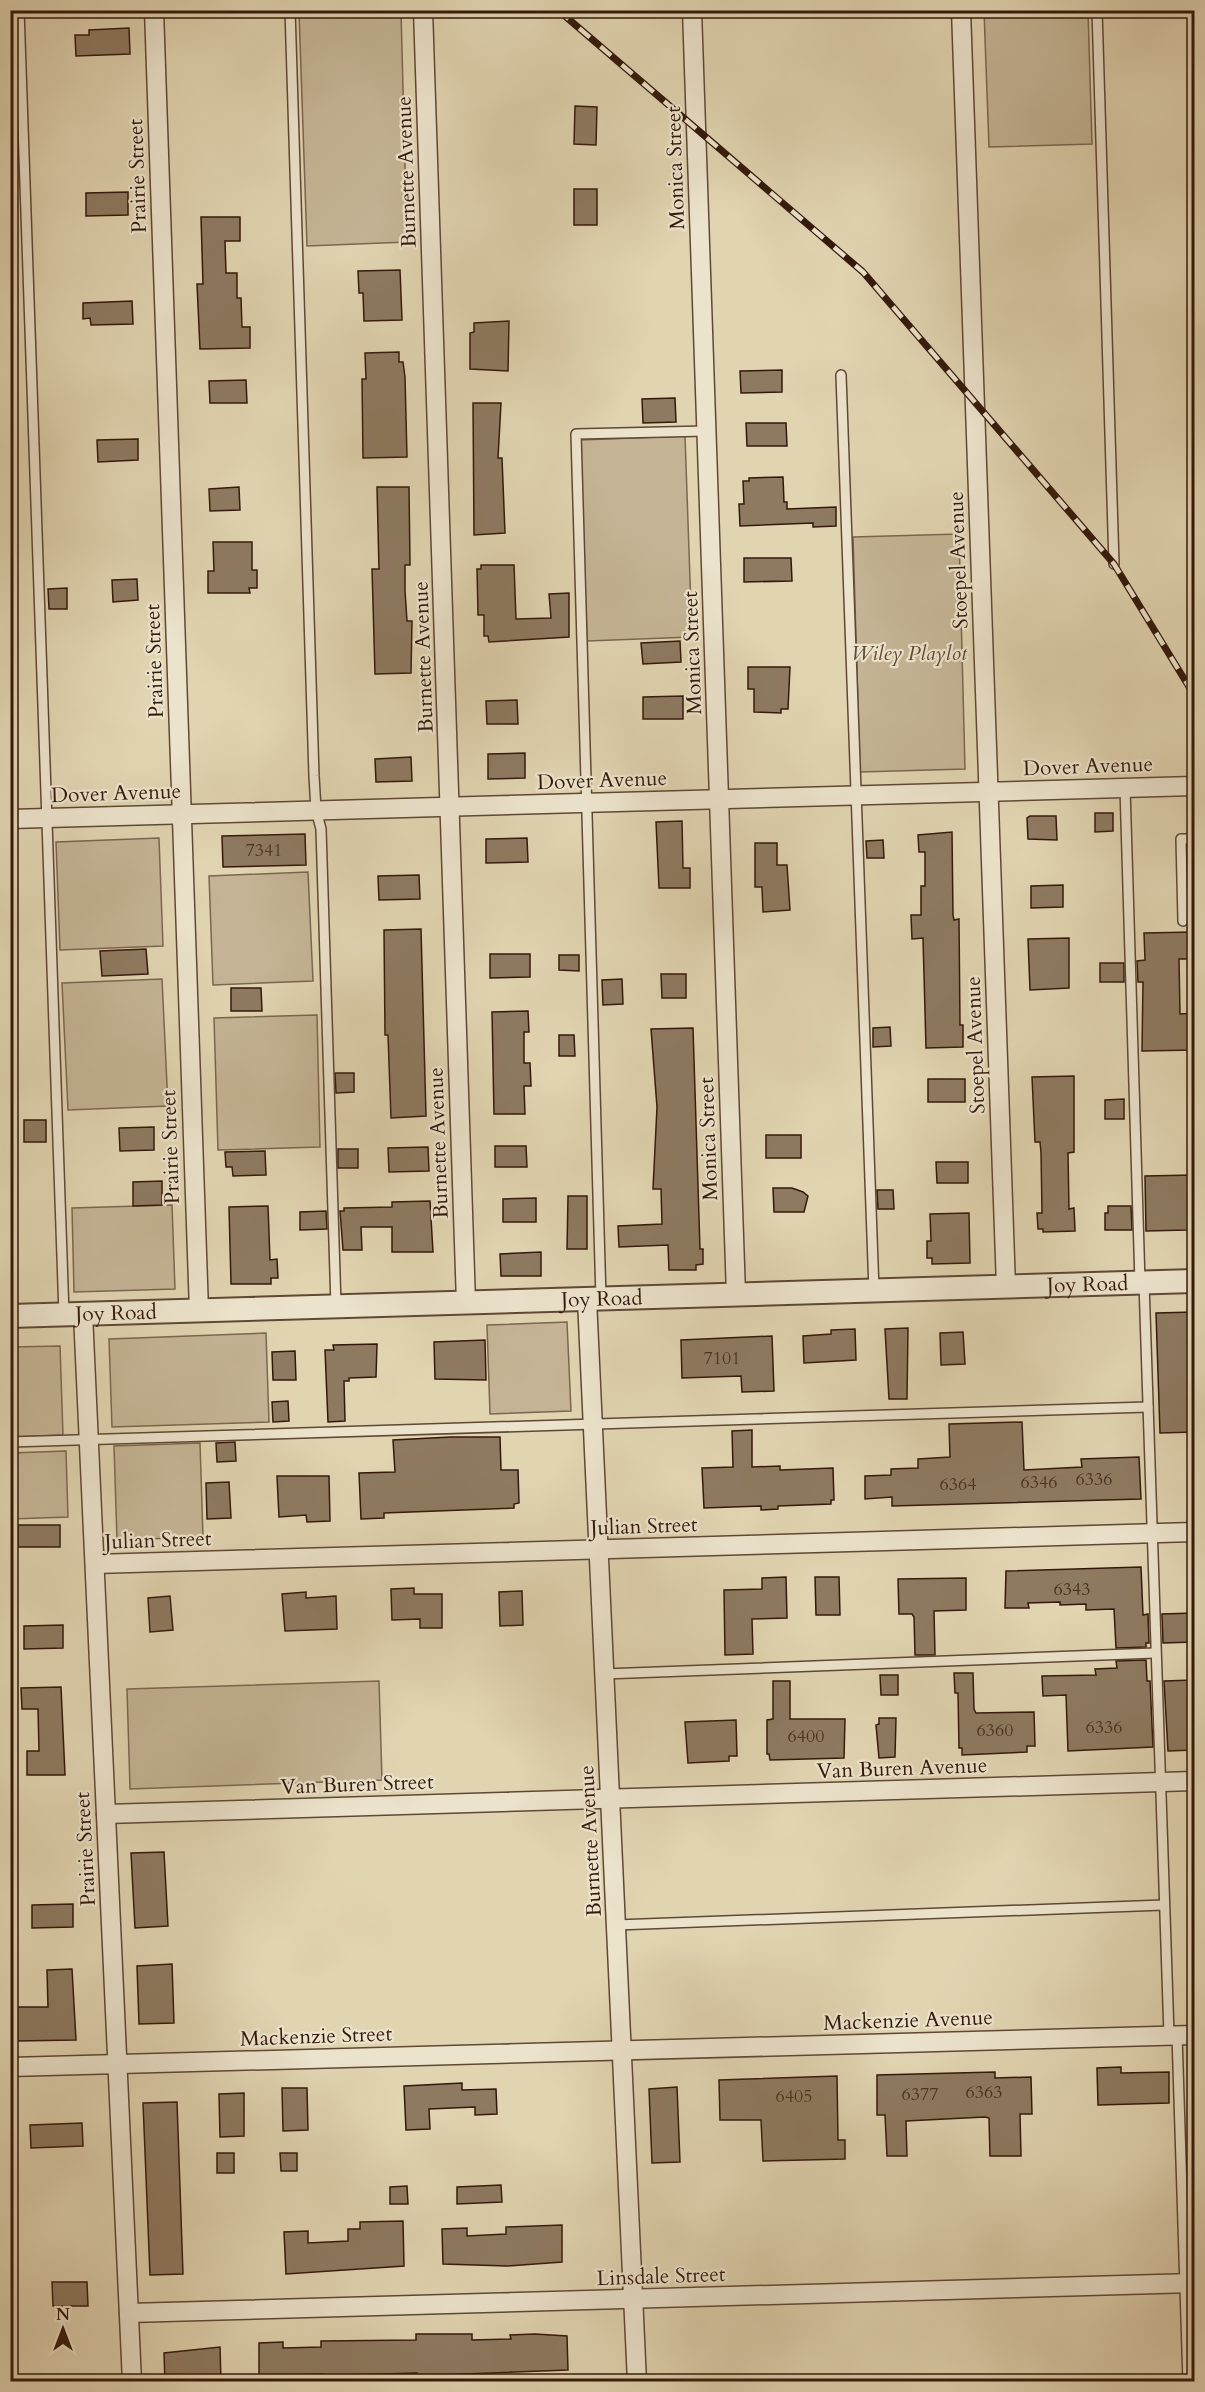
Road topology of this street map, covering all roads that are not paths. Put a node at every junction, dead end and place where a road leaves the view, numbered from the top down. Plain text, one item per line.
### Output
1 (19, 10) edge
2 (154, 10) edge
3 (290, 10) edge
4 (423, 10) edge
5 (692, 10) edge
6 (961, 10) edge
7 (1097, 10) edge
8 (841, 375) dead end
9 (706, 430) junction
10 (1114, 564) dead end
11 (1194, 786) edge
12 (1125, 788) junction
13 (989, 791) junction
14 (857, 795) junction
15 (719, 799) junction
16 (586, 803) junction
17 (450, 807) junction
18 (316, 810) junction
19 (182, 814) junction
20 (48, 818) junction
21 (10, 819) edge
22 (1194, 839) edge
23 (1183, 921) dead end
24 (1194, 1281) edge
25 (1142, 1283) junction
26 (1006, 1287) junction
27 (874, 1291) junction
28 (736, 1295) junction
29 (594, 1299) junction
30 (466, 1303) junction
31 (336, 1307) junction
32 (199, 1311) junction
33 (73, 1315) junction
34 (10, 1317) edge
35 (1148, 1407) junction
36 (592, 1424) junction
37 (89, 1440) junction
38 (10, 1442) edge
39 (1194, 1532) edge
40 (1151, 1533) junction
41 (598, 1550) junction
42 (94, 1564) junction
43 (1155, 1653) junction
44 (604, 1674) junction
45 (1194, 1781) edge
46 (1160, 1782) junction
47 (610, 1799) junction
48 (106, 1814) junction
49 (1164, 1905) junction
50 (616, 1925) junction
51 (1180, 2035) edge
52 (622, 2050) junction
53 (117, 2064) junction
54 (10, 2067) edge
55 (1190, 2283) edge
56 (634, 2299) junction
57 (129, 2313) junction
58 (132, 2382) edge
59 (638, 2382) edge
60 (1188, 2382) edge

1 - 20 lane
2 - 19 street, Prairie Street
3 - 18 lane
4 - 17 street, Burnette Avenue
5 - 9 street, Monica Street
6 - 13 street, Stoepel Avenue
7 - 10 lane
8 - 14 lane
9 - 15 street, Monica Street
9 - 16 lane
11 - 12 street, Dover Avenue
12 - 13 street, Dover Avenue
12 - 25 lane
13 - 14 street, Dover Avenue
13 - 26 street, Stoepel Avenue
14 - 15 street, Dover Avenue
14 - 27 lane
15 - 16 street, Dover Avenue
15 - 28 street, Monica Street
16 - 17 street, Dover Avenue
16 - 29 lane
17 - 18 street, Dover Avenue
17 - 30 street, Burnette Avenue
18 - 19 street, Dover Avenue
18 - 31 lane
19 - 20 street, Dover Avenue
19 - 32 street, Prairie Street
20 - 21 street, Dover Avenue
20 - 33 lane
22 - 23 lane
24 - 25 street, Joy Road
25 - 26 street, Joy Road
25 - 35 lane
26 - 27 street, Joy Road
27 - 28 street, Joy Road
28 - 29 street, Joy Road
29 - 30 street, Joy Road
29 - 36 street, Burnette Avenue
30 - 31 street, Joy Road
31 - 32 street, Joy Road
32 - 33 street, Joy Road
33 - 34 street, Joy Road
33 - 37 street, Prairie Street
35 - 36 lane
35 - 40 lane
36 - 37 lane
36 - 41 street, Burnette Avenue
37 - 38 lane
37 - 42 street, Prairie Street
39 - 40 street, Julian Street
40 - 41 street, Julian Street
40 - 43 lane
41 - 42 street, Julian Street
41 - 44 street, Burnette Avenue
42 - 48 street, Prairie Street
43 - 44 lane
43 - 46 lane
44 - 47 street, Burnette Avenue
45 - 46 street, Van Buren Avenue
46 - 47 street, Van Buren Avenue
46 - 49 lane
47 - 48 street, Van Buren Street
47 - 50 street, Burnette Avenue
48 - 53 street, Prairie Street
49 - 50 lane
49 - 51 lane
50 - 52 street, Burnette Avenue
51 - 52 street, Mackenzie Avenue
51 - 55 lane
52 - 53 street, Mackenzie Street
52 - 56 street, Burnette Avenue
53 - 54 street, Mackenzie Street
53 - 57 street, Prairie Street
55 - 56 street, Linsdale Street
55 - 60 lane
56 - 57 street, Linsdale Street
56 - 59 street, Burnette Avenue
57 - 58 street, Prairie Street

